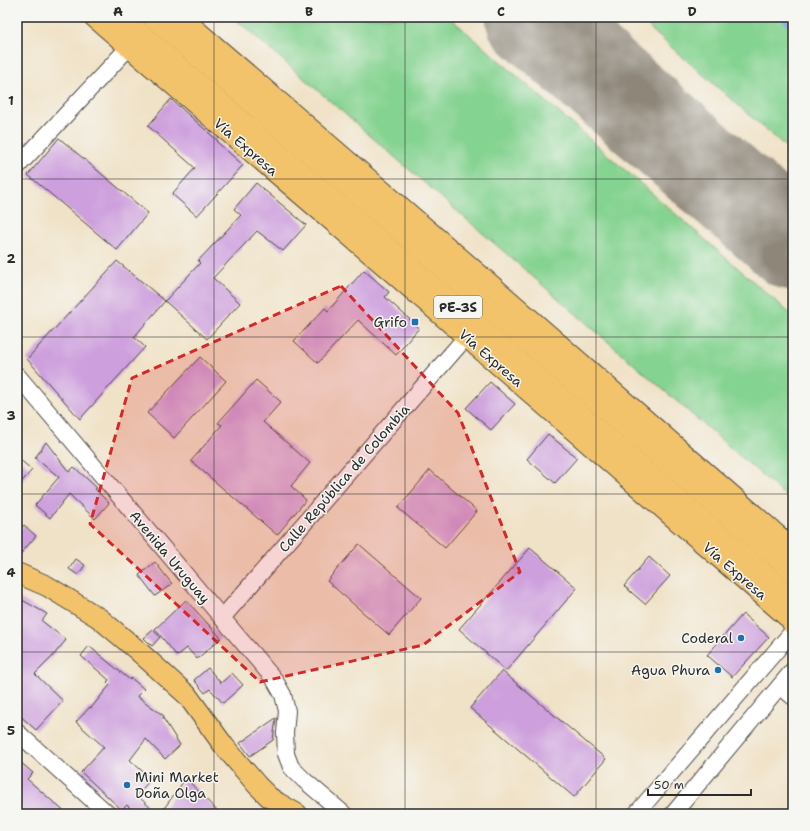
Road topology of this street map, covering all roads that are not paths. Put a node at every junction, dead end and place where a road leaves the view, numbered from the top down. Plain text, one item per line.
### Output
1 (94, 17) edge
2 (122, 17) edge
3 (152, 17) edge
4 (181, 17) edge
5 (129, 47) junction
6 (17, 167) edge
7 (378, 213) junction
8 (367, 229) junction
9 (429, 231) junction
10 (393, 274) junction
11 (540, 328) junction
12 (466, 337) junction
13 (504, 370) junction
14 (17, 375) edge
15 (554, 378) junction
16 (793, 549) edge
17 (793, 572) edge
18 (17, 573) edge
19 (17, 584) edge
20 (793, 598) edge
21 (222, 618) junction
22 (792, 625) edge
23 (793, 670) edge
24 (780, 686) junction
25 (793, 697) edge
26 (17, 732) edge
27 (273, 805) edge
28 (108, 814) edge
29 (297, 814) edge
30 (344, 814) edge
31 (636, 814) edge
32 (673, 814) edge

1 - 5 main road, Vía Expresa / PE-3S
2 - 8 main road, Vía Expresa / PE-3S
3 - 7 main road, Vía Expresa / PE-3S
4 - 9 main road, PE-3S
5 - 6 street
5 - 10 main road, Vía Expresa / PE-3S
7 - 9 main road
7 - 15 main road, Vía Expresa / PE-3S
8 - 10 main road
8 - 15 main road, Vía Expresa / PE-3S
9 - 11 main road, PE-3S
10 - 12 main road, Vía Expresa / PE-3S
11 - 15 main road
11 - 16 main road, PE-3S
12 - 13 main road, Vía Expresa / PE-3S
12 - 21 street, Calle República de Colombia
13 - 15 main road
13 - 22 main road, Vía Expresa / PE-3S
14 - 21 street, Avenida Uruguay
15 - 17 main road, Vía Expresa / PE-3S
15 - 20 main road, Vía Expresa / PE-3S
18 - 27 main road
19 - 27 main road
20 - 22 main road
21 - 30 street, Avenida Uruguay
22 - 31 street
23 - 24 street
24 - 25 street
24 - 32 street
26 - 28 street
27 - 29 main road

